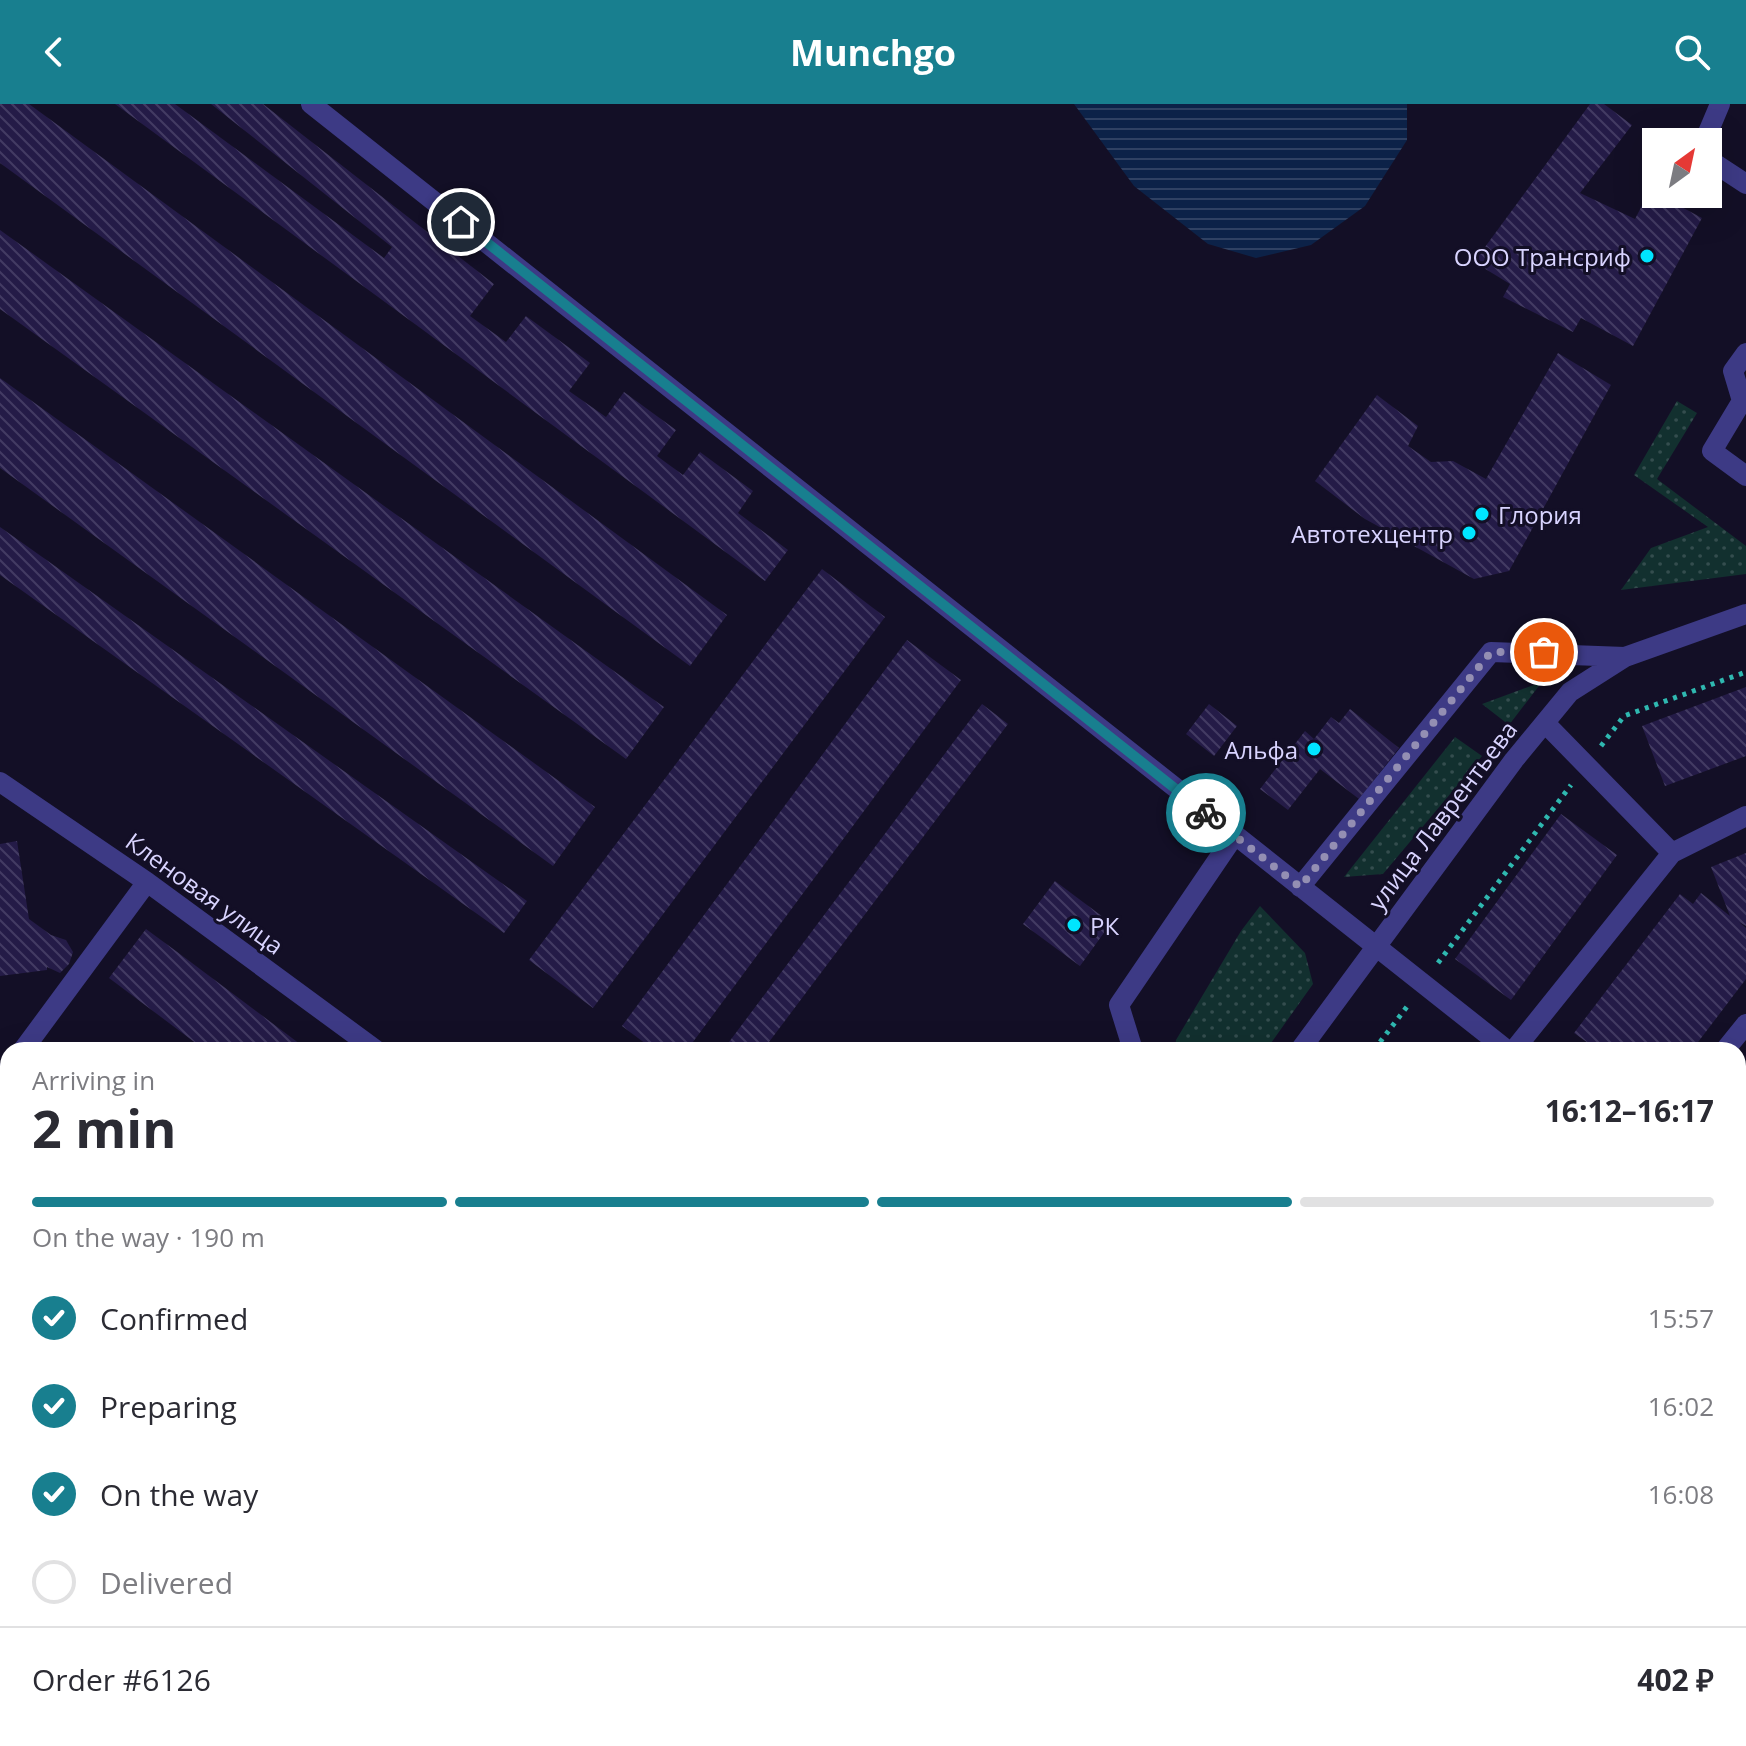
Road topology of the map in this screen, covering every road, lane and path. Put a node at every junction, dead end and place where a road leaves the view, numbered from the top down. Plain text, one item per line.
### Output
1 (311, 104) edge
2 (1720, 104) edge
3 (1710, 128) edge
4 (1722, 168) edge
5 (1746, 184) edge
6 (1746, 353) edge
7 (1746, 476) edge
8 (1746, 614) edge
9 (1625, 657) junction
10 (1746, 672) edge
11 (1545, 723) junction
12 (1586, 765) junction
13 (0, 782) edge
14 (1746, 816) edge
15 (1234, 836) junction
16 (1672, 853) junction
17 (147, 882) junction
18 (1300, 887) junction
19 (1376, 947) junction
20 (1423, 984) junction
21 (1746, 1024) edge
22 (29, 1042) edge
23 (365, 1042) edge
24 (1131, 1042) edge
25 (1306, 1042) edge
26 (1380, 1042) edge
27 (1497, 1042) edge
28 (1520, 1042) edge
29 (1731, 1042) edge

1 - 15 street
2 - 3 street
4 - 5 street
6 - 7 street
8 - 9 street, улица Лаврентьева
9 - 11 street, улица Лаврентьева
9 - 18 street
10 - 12 path
11 - 12 street
11 - 19 street, улица Лаврентьева
12 - 16 street
12 - 20 path
13 - 17 street, Кленовая улица
14 - 16 street
15 - 18 street
15 - 24 street
16 - 28 street
17 - 22 street
17 - 23 street, Кленовая улица
18 - 19 street
19 - 20 street
19 - 25 street, улица Лаврентьева
20 - 26 path
20 - 27 street
21 - 29 street

